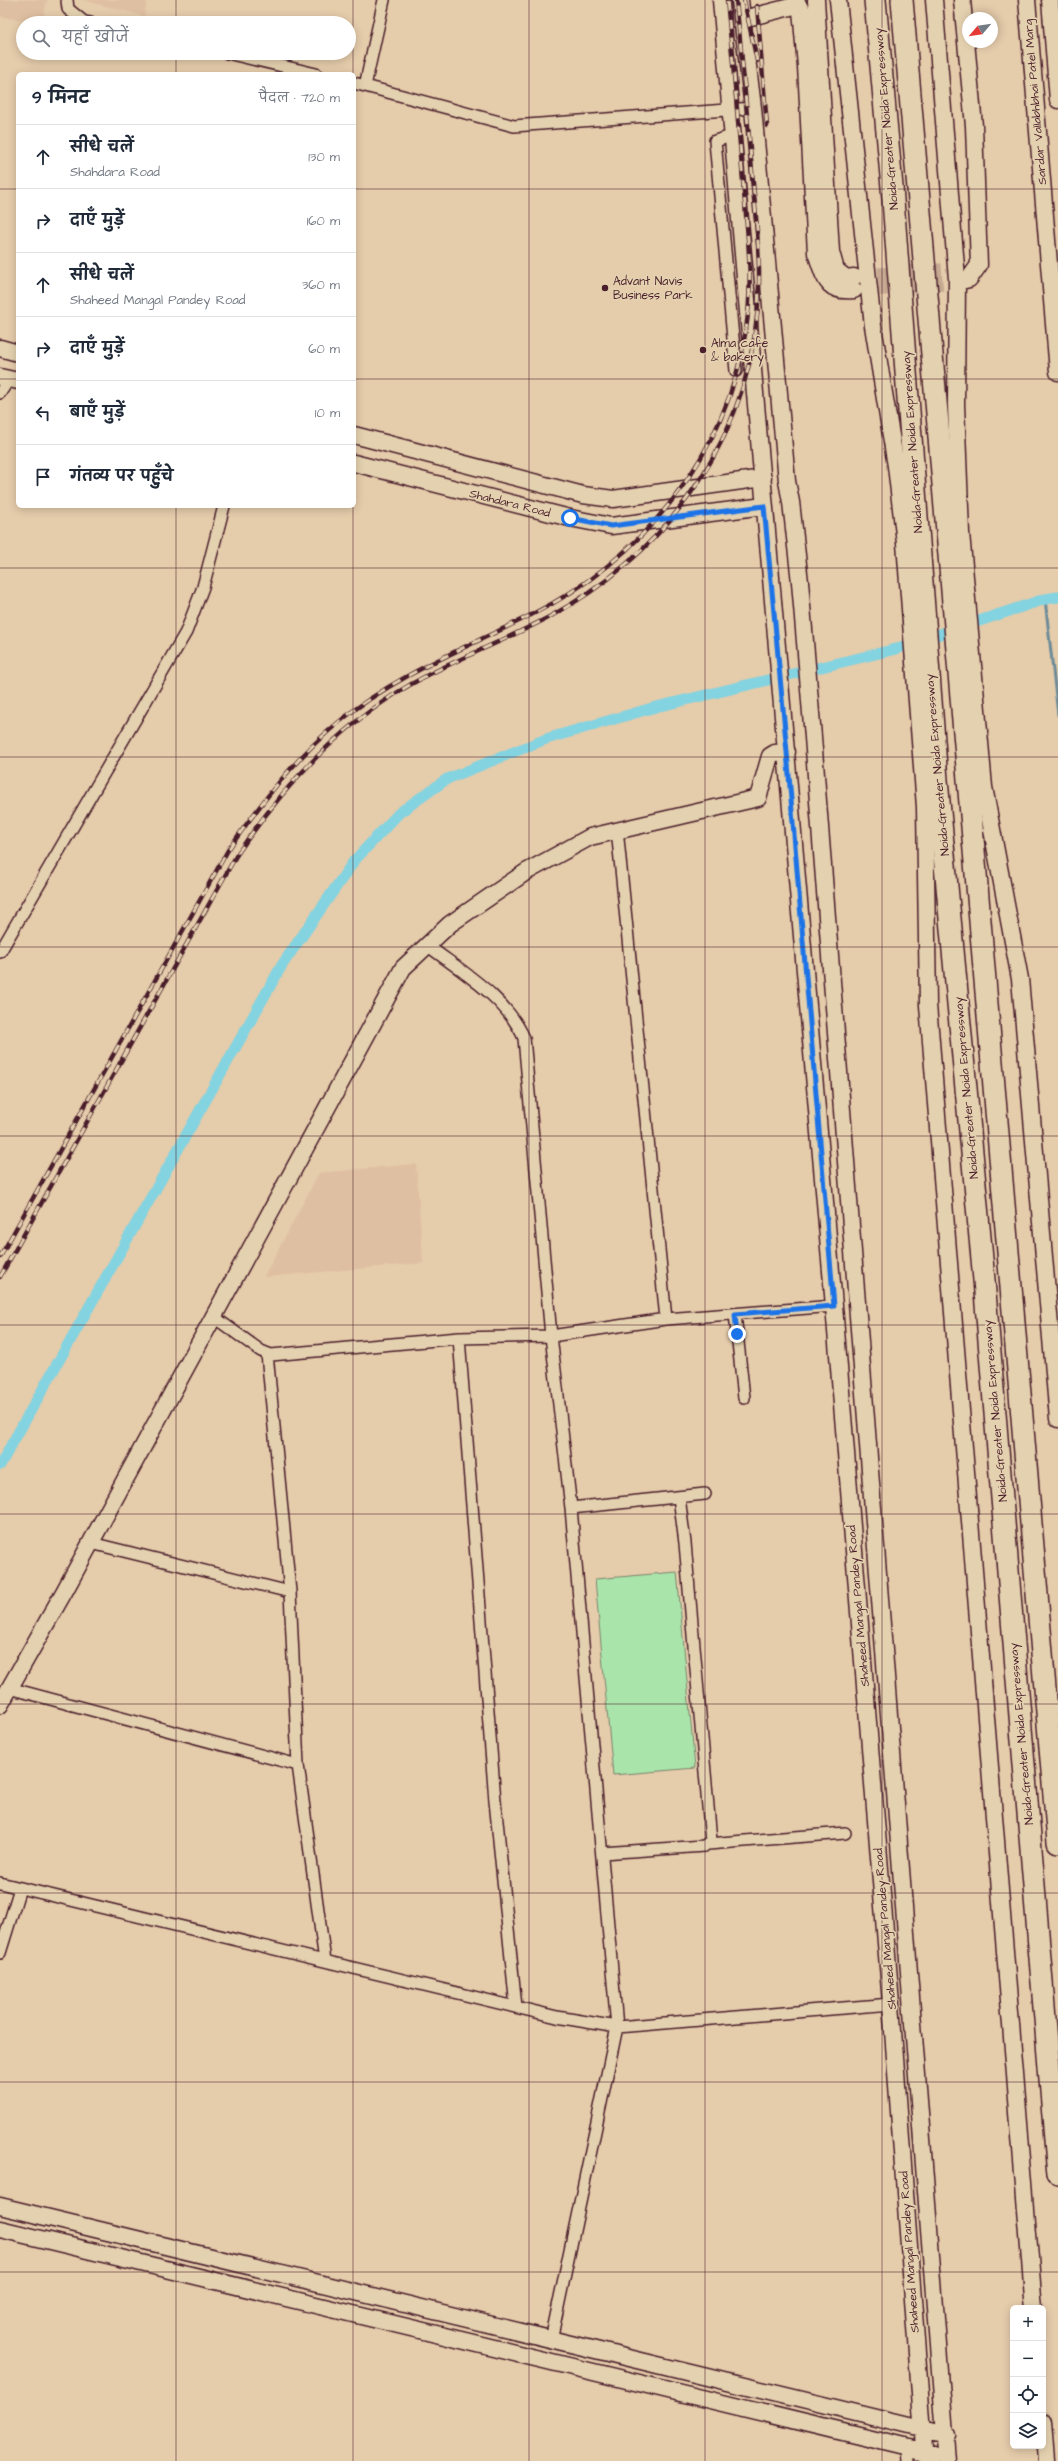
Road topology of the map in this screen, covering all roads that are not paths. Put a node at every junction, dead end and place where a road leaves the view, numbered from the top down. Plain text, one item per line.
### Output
1 (67, 0) edge
2 (384, 0) edge
3 (721, 0) edge
4 (740, 0) edge
5 (816, 0) edge
6 (838, 0) edge
7 (875, 0) edge
8 (902, 0) edge
9 (934, 0) edge
10 (945, 0) edge
11 (962, 0) edge
12 (1027, 0) edge
13 (797, 3) edge
14 (1053, 5) edge
15 (77, 16) edge
16 (743, 19) junction
17 (257, 60) edge
18 (308, 72) edge
19 (356, 84) edge
20 (365, 86) junction
21 (1058, 100) edge
22 (754, 108) junction
23 (730, 109) junction
24 (732, 136) junction
25 (1054, 275) edge
26 (0, 348) edge
27 (16, 352) edge
28 (736, 371) dead end
29 (1058, 372) edge
30 (9, 379) edge
31 (0, 394) edge
32 (356, 435) edge
33 (356, 464) edge
34 (763, 478) junction
35 (764, 506) junction
36 (223, 508) edge
37 (954, 535) junction
38 (912, 542) junction
39 (970, 715) junction
40 (926, 727) junction
41 (786, 747) junction
42 (617, 829) junction
43 (800, 907) junction
44 (826, 907) junction
45 (3, 940) edge
46 (427, 945) junction
47 (0, 952) edge
48 (834, 1306) junction
49 (735, 1314) junction
50 (214, 1316) junction
51 (666, 1319) junction
52 (552, 1336) junction
53 (459, 1338) junction
54 (267, 1354) junction
55 (744, 1398) dead end
56 (1058, 1419) edge
57 (705, 1494) dead end
58 (679, 1497) junction
59 (571, 1508) junction
60 (91, 1543) junction
61 (290, 1592) junction
62 (9, 1688) junction
63 (0, 1705) edge
64 (298, 1765) junction
65 (845, 1833) dead end
66 (1058, 1842) edge
67 (708, 1844) junction
68 (602, 1853) junction
69 (0, 1883) edge
70 (20, 1888) junction
71 (0, 1953) edge
72 (325, 1961) junction
73 (891, 2004) junction
74 (516, 2007) junction
75 (617, 2027) junction
76 (1058, 2176) edge
77 (0, 2206) edge
78 (0, 2228) edge
79 (1034, 2305) edge
80 (551, 2340) junction
81 (923, 2429) junction
82 (947, 2435) junction
83 (1045, 2449) edge
84 (907, 2454) edge
85 (925, 2456) edge
86 (947, 2459) edge
87 (1046, 2461) edge

1 - 15 street
2 - 20 street
3 - 23 street, Shaheed Mangal Pandey Road
4 - 16 street
5 - 13 street
6 - 38 street
7 - 38 highway, Noida-Greater Noida Expressway
8 - 37 highway
9 - 37 street
10 - 11 street
12 - 25 street, Sardar Vallabhbhai Patel Marg
13 - 16 street
14 - 21 street, Sardar Vallabhbhai Patel Marg
16 - 22 street
17 - 18 street
19 - 20 street
20 - 23 street
22 - 23 street
22 - 44 street
23 - 24 street, Shaheed Mangal Pandey Road
24 - 28 street
24 - 34 street, Shaheed Mangal Pandey Road
25 - 29 street, Sardar Vallabhbhai Patel Marg
26 - 27 street
30 - 31 street
32 - 34 street
33 - 35 street, Shahdara Road
34 - 35 street, Shaheed Mangal Pandey Road
35 - 41 street, Shaheed Mangal Pandey Road
36 - 45 street
37 - 39 highway
38 - 40 highway, Noida-Greater Noida Expressway
39 - 56 street
39 - 66 highway
40 - 76 highway, Noida-Greater Noida Expressway
40 - 79 street
41 - 42 street
41 - 43 street, Shaheed Mangal Pandey Road
42 - 46 street
42 - 51 street
43 - 44 street
43 - 48 street, Shaheed Mangal Pandey Road
44 - 82 street
45 - 47 street
46 - 50 street
46 - 52 street
48 - 49 street
48 - 73 street, Shaheed Mangal Pandey Road
49 - 51 street
49 - 55 street
50 - 54 street
50 - 60 street
51 - 52 street
52 - 53 street
52 - 59 street
53 - 54 street
53 - 74 street
54 - 61 street
57 - 58 street
58 - 59 street
58 - 67 street
59 - 68 street
60 - 61 street
60 - 62 street
61 - 64 street
62 - 63 street
62 - 64 street
64 - 72 street
65 - 67 street
67 - 68 street
68 - 75 street
69 - 70 street
70 - 71 street
70 - 72 street
72 - 74 street
73 - 75 street
73 - 81 street, Shaheed Mangal Pandey Road
74 - 75 street
75 - 80 street
77 - 80 street
78 - 84 street
80 - 81 street
81 - 82 street
81 - 85 street, Shaheed Mangal Pandey Road
82 - 86 street
83 - 87 street
84 - 85 street
85 - 86 street

